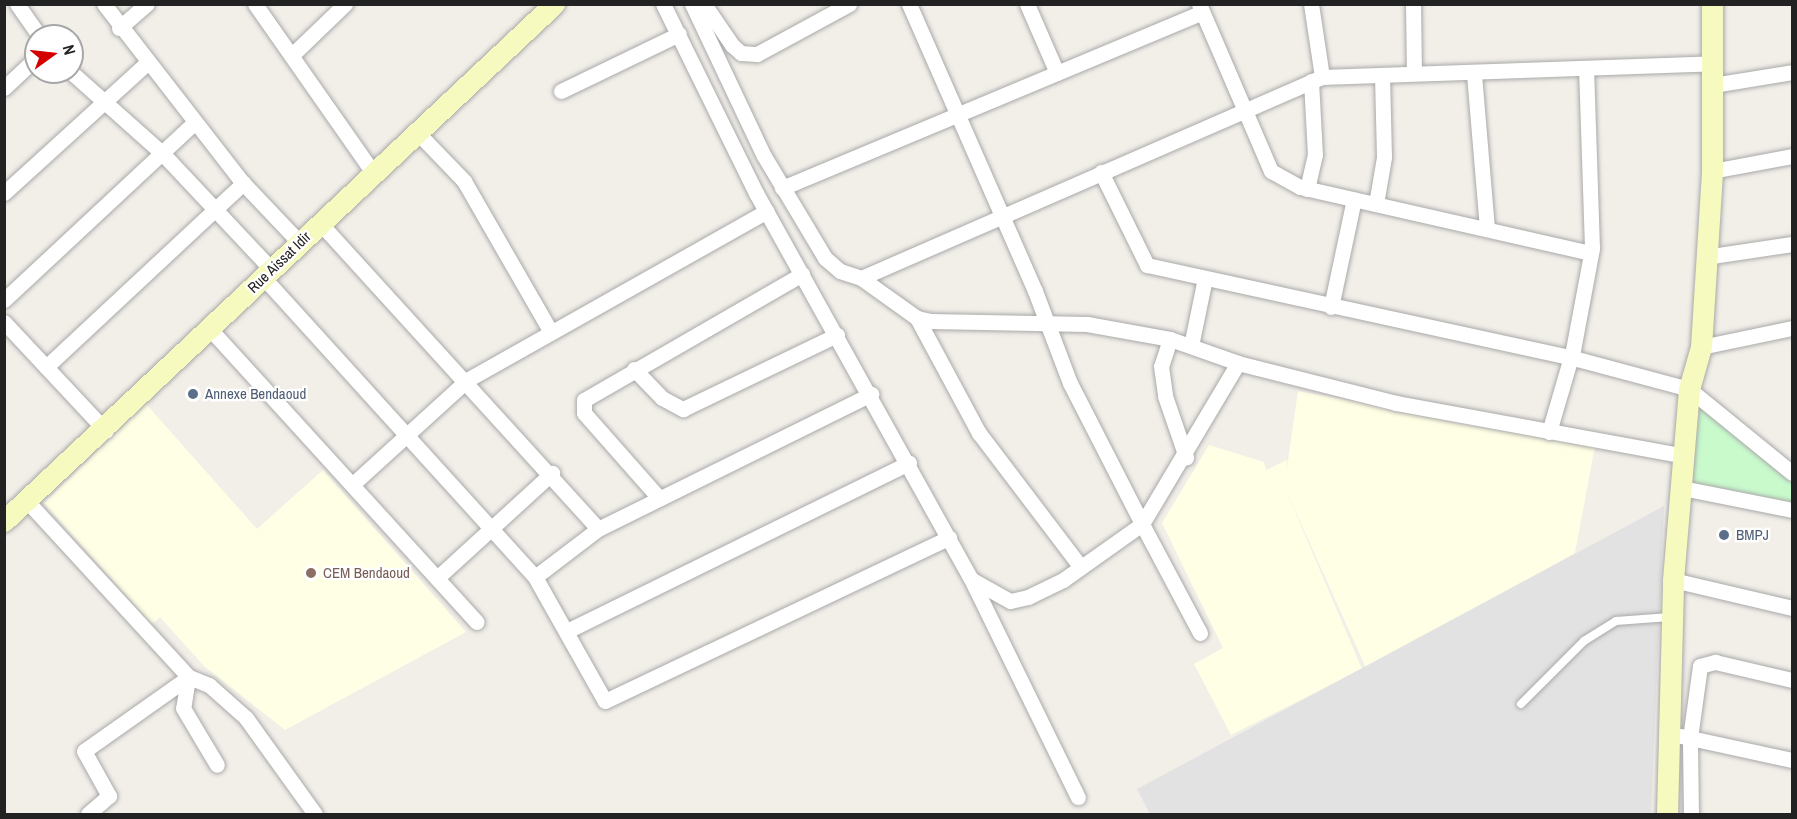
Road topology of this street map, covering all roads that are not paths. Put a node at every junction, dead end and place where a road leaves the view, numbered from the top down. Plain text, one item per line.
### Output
1 (17, 4) edge
2 (104, 4) edge
3 (147, 4) edge
4 (255, 4) edge
5 (345, 4) edge
6 (663, 4) edge
7 (692, 4) edge
8 (704, 4) edge
9 (849, 4) edge
10 (909, 4) edge
11 (1027, 4) edge
12 (1311, 4) edge
13 (1413, 4) edge
14 (1712, 4) edge
15 (550, 6) edge
16 (1200, 8) edge
17 (31, 24) edge
18 (119, 28) junction
19 (679, 34) junction
20 (292, 55) junction
21 (147, 63) junction
22 (1714, 63) junction
23 (24, 69) edge
24 (1586, 69) junction
25 (1792, 72) edge
26 (1057, 73) junction
27 (1414, 73) junction
28 (1474, 74) junction
29 (1382, 75) junction
30 (1317, 79) junction
31 (83, 84) edge
32 (1713, 85) junction
33 (4, 88) edge
34 (561, 91) dead end
35 (100, 101) junction
36 (1244, 110) junction
37 (957, 114) junction
38 (194, 123) junction
39 (416, 130) junction
40 (163, 153) junction
41 (1792, 156) edge
42 (372, 171) junction
43 (1712, 171) junction
44 (1101, 172) junction
45 (243, 183) junction
46 (782, 188) junction
47 (1307, 189) junction
48 (4, 193) edge
49 (1354, 199) junction
50 (1376, 204) junction
51 (214, 208) junction
52 (767, 211) junction
53 (1001, 213) junction
54 (320, 223) junction
55 (1486, 228) junction
56 (299, 242) junction
57 (1792, 244) edge
58 (1591, 253) junction
59 (1705, 257) junction
60 (267, 273) junction
61 (802, 274) junction
62 (861, 278) junction
63 (1205, 278) junction
64 (4, 300) edge
65 (1331, 307) junction
66 (917, 318) junction
67 (4, 322) edge
68 (1047, 322) junction
69 (1792, 328) edge
70 (210, 329) junction
71 (551, 332) junction
72 (837, 335) junction
73 (1170, 339) junction
74 (1191, 346) junction
75 (1701, 347) junction
76 (1571, 357) junction
77 (1238, 363) junction
78 (46, 367) junction
79 (634, 369) junction
80 (467, 380) junction
81 (1689, 389) junction
82 (871, 394) junction
83 (106, 431) junction
84 (1549, 432) junction
85 (408, 434) junction
86 (1684, 456) junction
87 (1186, 457) junction
88 (909, 463) junction
89 (552, 473) junction
90 (1792, 473) edge
91 (354, 483) junction
92 (1682, 489) junction
93 (659, 498) junction
94 (26, 500) junction
95 (1792, 510) edge
96 (4, 521) edge
97 (1142, 524) junction
98 (490, 528) junction
99 (598, 529) junction
100 (949, 538) junction
101 (1080, 566) junction
102 (535, 577) junction
103 (437, 578) junction
104 (971, 579) junction
105 (1673, 580) junction
106 (1792, 608) edge
107 (1672, 617) junction
108 (477, 622) dead end
109 (569, 630) junction
110 (1200, 633) dead end
111 (188, 677) junction
112 (1792, 680) edge
113 (1521, 704) dead end
114 (1666, 732) junction
115 (1690, 738) junction
116 (1792, 760) edge
117 (217, 765) dead end
118 (1078, 797) dead end
119 (97, 812) edge
120 (315, 814) edge
121 (1667, 814) edge
122 (1692, 814) edge

1 - 17 street
2 - 18 street
3 - 18 street
4 - 20 street
5 - 20 street
6 - 19 street
7 - 46 street
8 - 9 street
10 - 37 street
11 - 26 street
12 - 30 street
13 - 27 street
14 - 22 street
15 - 39 street, Rue Aissat Idir
16 - 26 street
16 - 36 street
18 - 21 street
19 - 34 street
19 - 52 street
20 - 42 street
21 - 35 street
21 - 38 street
22 - 24 street
22 - 32 street
23 - 33 street
24 - 28 street
24 - 58 street
25 - 32 street
26 - 37 street
27 - 28 street
27 - 29 street
28 - 55 street
29 - 30 street
29 - 50 street
30 - 36 street
30 - 47 street
31 - 35 street
32 - 43 street
35 - 40 street
35 - 48 street
36 - 44 street
36 - 47 street
37 - 46 street
37 - 53 street
38 - 40 street
38 - 45 street
39 - 42 street, Rue Aissat Idir
39 - 71 street
40 - 51 street
40 - 64 street
41 - 43 street
42 - 54 street, Rue Aissat Idir
43 - 59 street
44 - 53 street
44 - 63 street
45 - 51 street
45 - 56 street
46 - 62 street
47 - 49 street
49 - 50 street
49 - 65 street
50 - 55 street
51 - 60 street
51 - 78 street
52 - 61 street
52 - 71 street
53 - 62 street
53 - 68 street
54 - 56 street, Rue Aissat Idir
54 - 80 street
55 - 58 street
56 - 60 street, Rue Aissat Idir
57 - 59 street
58 - 76 street
59 - 75 street
60 - 70 street, Rue Aissat Idir
60 - 85 street
61 - 72 street
61 - 79 street
62 - 66 street
63 - 65 street
63 - 74 street
65 - 76 street
66 - 68 street
66 - 101 street
67 - 78 street
68 - 73 street
68 - 97 street
69 - 75 street
70 - 83 street, Rue Aissat Idir
70 - 91 street
71 - 80 street
72 - 79 street
72 - 82 street
73 - 74 street
73 - 87 street
74 - 77 street
75 - 81 street
76 - 81 street
76 - 84 street
77 - 84 street
77 - 87 street
78 - 83 street
79 - 93 street
80 - 85 street
80 - 89 street
81 - 86 street
81 - 90 street
82 - 88 street
82 - 93 street
83 - 94 street, Rue Aissat Idir
84 - 86 street
85 - 91 street
85 - 98 street
86 - 92 street
87 - 97 street
88 - 100 street
88 - 109 street
89 - 98 street
89 - 99 street
91 - 103 street
92 - 95 street
92 - 105 street
93 - 99 street
94 - 96 street, Rue Aissat Idir
94 - 111 street
97 - 101 street
97 - 110 street
98 - 102 street
98 - 103 street
99 - 102 street
100 - 104 street
100 - 109 street
101 - 104 street
102 - 109 street
103 - 108 street
104 - 118 street
105 - 106 street
105 - 107 street
107 - 113 lane
107 - 114 street
111 - 117 street
111 - 119 street
111 - 120 street
112 - 115 street
114 - 115 street
114 - 121 street
115 - 116 street
115 - 122 street

